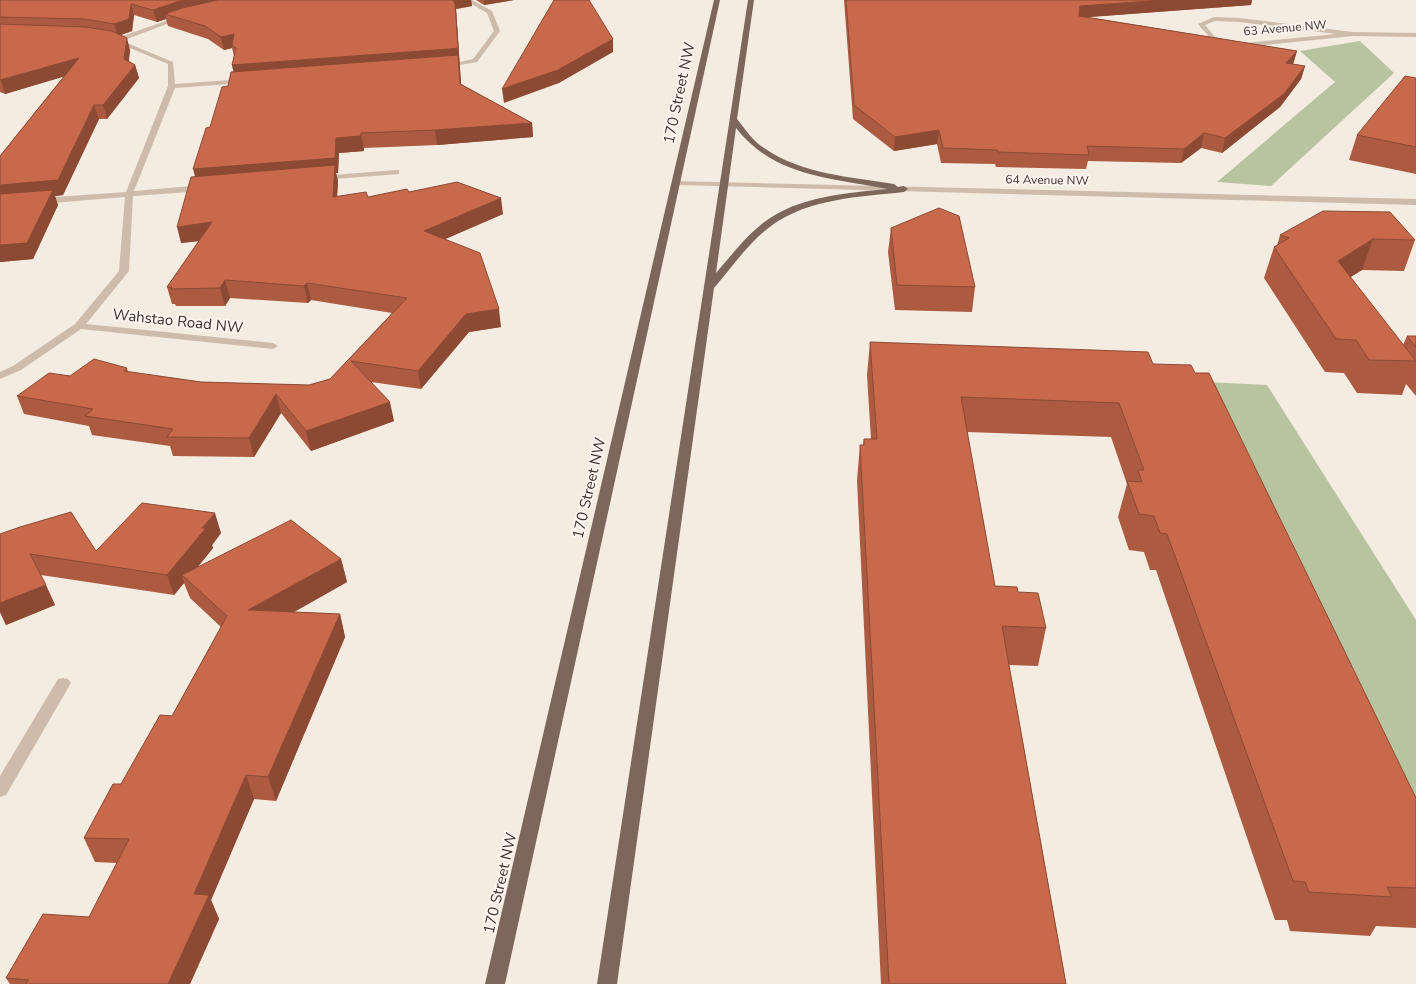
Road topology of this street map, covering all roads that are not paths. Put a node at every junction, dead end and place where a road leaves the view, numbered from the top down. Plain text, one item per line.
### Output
1 (468, 0) edge
2 (717, 0) edge
3 (751, 0) edge
4 (191, 15) edge
5 (1353, 34) junction
6 (1416, 35) edge
7 (108, 38) edge
8 (118, 40) junction
9 (441, 67) edge
10 (252, 80) edge
11 (172, 86) junction
12 (733, 119) junction
13 (396, 172) dead end
14 (307, 179) edge
15 (677, 183) junction
16 (724, 184) junction
17 (218, 187) edge
18 (904, 188) junction
19 (129, 194) junction
20 (30, 202) edge
21 (1416, 202) edge
22 (710, 286) junction
23 (79, 326) junction
24 (273, 346) dead end
25 (0, 376) edge
26 (63, 683) dead end
27 (0, 790) edge
28 (495, 984) edge
29 (608, 984) edge

1 - 9 street
2 - 15 main road, 170 Street NW
3 - 12 main road
4 - 8 street
5 - 5 street, 63 Avenue NW
5 - 6 street, 63 Avenue NW
7 - 8 street, Wahstao Road NW
8 - 11 street, Wahstao Road NW
10 - 11 street
11 - 19 street, Wahstao Road NW
12 - 16 main road
12 - 18 main road
13 - 14 street
15 - 16 street, 64 Avenue NW
15 - 28 main road, 170 Street NW
16 - 18 street, 64 Avenue NW
16 - 22 main road
17 - 19 street
18 - 21 street, 64 Avenue NW
18 - 22 main road
19 - 20 street
19 - 23 street, Wahstao Road NW
22 - 29 main road
23 - 24 street, Wahstao Road NW
23 - 25 street, Wahstao Road NW
26 - 27 street

